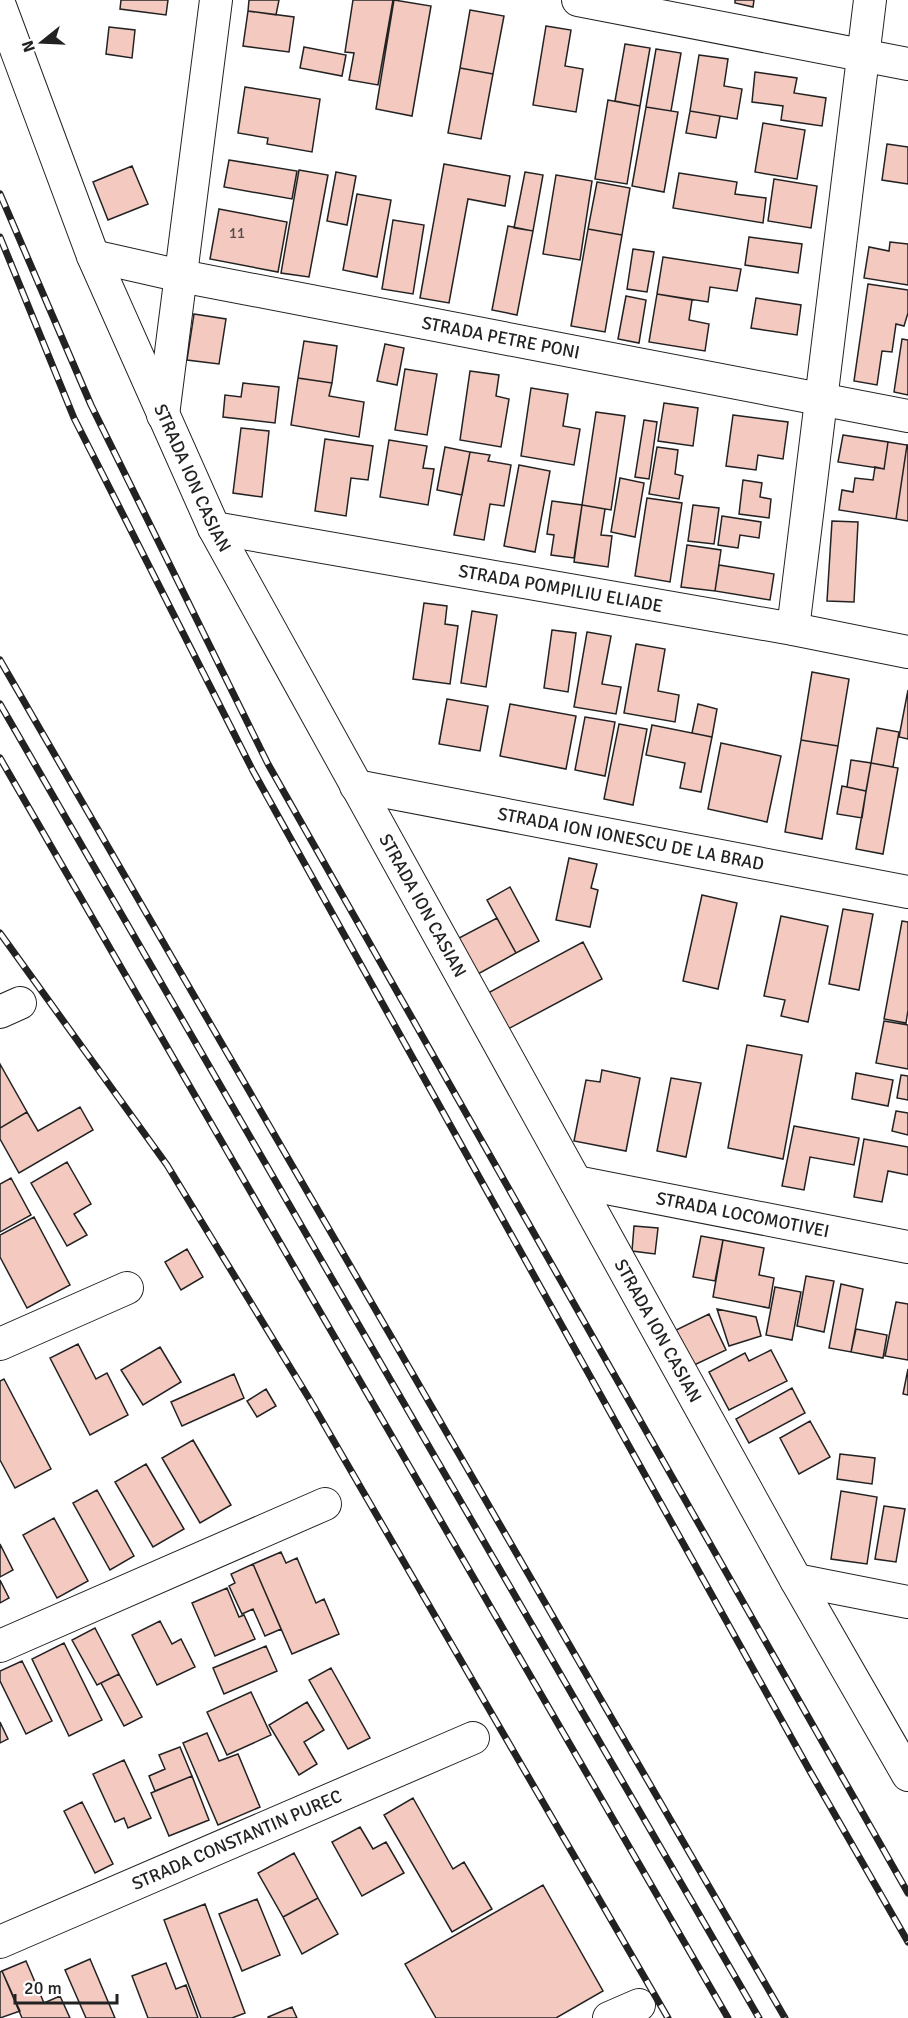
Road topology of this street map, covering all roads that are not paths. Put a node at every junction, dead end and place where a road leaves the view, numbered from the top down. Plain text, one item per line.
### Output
1 (216, 0) edge
2 (578, 0) edge
3 (870, 0) edge
4 (0, 6) edge
5 (864, 55) junction
6 (908, 63) edge
7 (93, 256) junction
8 (181, 276) junction
9 (821, 400) junction
10 (163, 415) junction
11 (908, 416) edge
12 (214, 528) junction
13 (793, 629) junction
14 (908, 652) edge
15 (356, 786) junction
16 (908, 892) edge
17 (576, 1182) junction
18 (908, 1247) edge
19 (127, 1288) dead end
20 (0, 1344) edge
21 (325, 1504) dead end
22 (796, 1580) junction
23 (908, 1602) edge
24 (0, 1646) edge
25 (473, 1738) dead end
26 (908, 1775) edge
27 (0, 1941) edge
28 (639, 2005) dead end
29 (609, 2018) edge

1 - 8 street
2 - 5 street
3 - 5 street
4 - 7 street, STRADA ION CASIAN
5 - 6 street
5 - 9 street
7 - 8 street, STRADA PETRE PONI
7 - 10 street, STRADA ION CASIAN
8 - 9 street, STRADA PETRE PONI
8 - 10 street
9 - 11 street, STRADA PETRE PONI
9 - 13 street
10 - 12 street, STRADA ION CASIAN
12 - 13 street, STRADA POMPILIU ELIADE
12 - 15 street, STRADA ION CASIAN
13 - 14 street, STRADA POMPILIU ELIADE
15 - 16 street, STRADA ION IONESCU DE LA BRAD
15 - 17 street, STRADA ION CASIAN
17 - 18 street, STRADA LOCOMOTIVEI
17 - 22 street, STRADA ION CASIAN
19 - 20 street
21 - 24 street
22 - 23 street
22 - 26 street, STRADA ION CASIAN
25 - 27 street, STRADA CONSTANTIN PUREC
28 - 29 street

